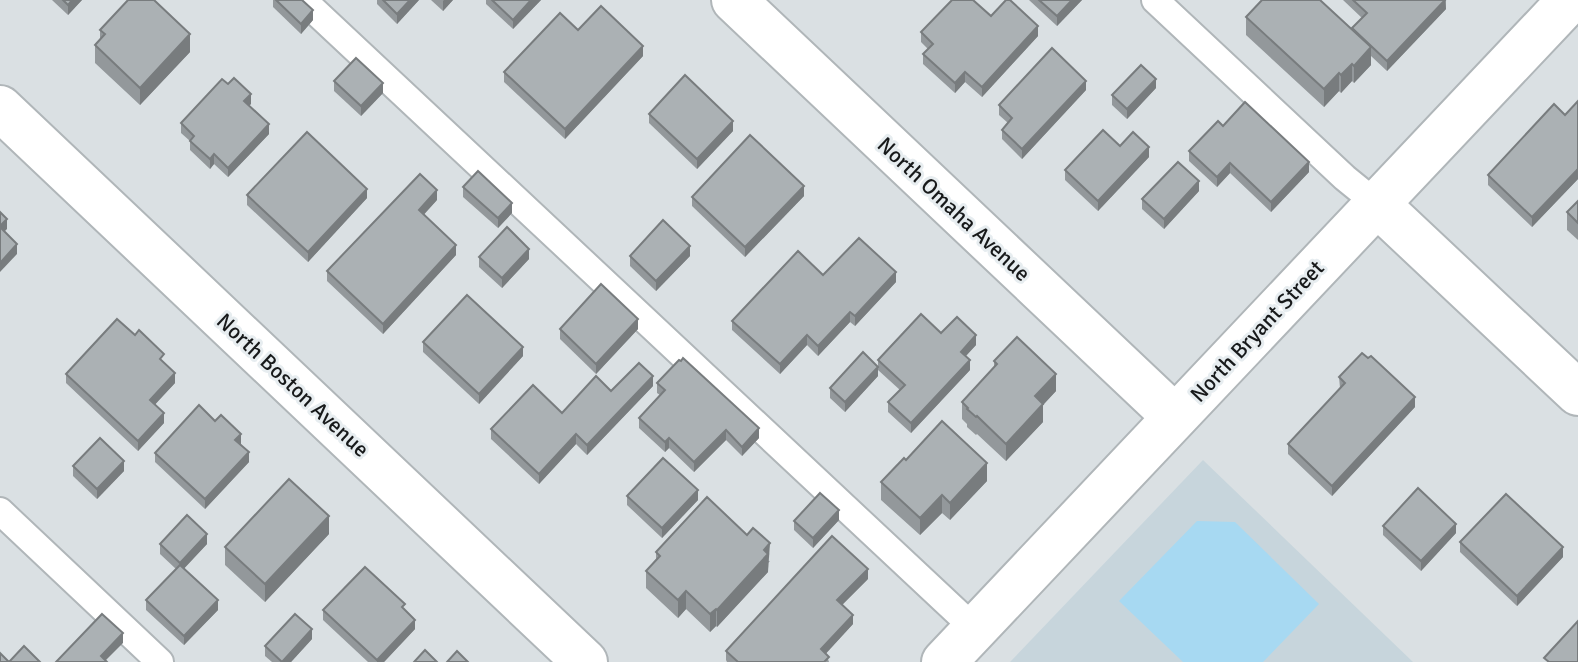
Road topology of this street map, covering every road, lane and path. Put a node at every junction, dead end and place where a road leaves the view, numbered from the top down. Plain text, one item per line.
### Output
1 (303, 0) edge
2 (734, 0) edge
3 (1155, 0) edge
4 (1570, 0) edge
5 (0, 108) edge
6 (1377, 204) junction
7 (1578, 393) edge
8 (1175, 417) junction
9 (0, 511) edge
10 (975, 629) junction
11 (160, 662) edge
12 (585, 662) edge
13 (944, 662) edge

1 - 10 lane
2 - 8 street, North Omaha Avenue
3 - 6 lane
4 - 6 street, North Bryant Street
5 - 12 street, North Boston Avenue
6 - 7 street
6 - 8 street, North Bryant Street
8 - 10 street, North Bryant Street
9 - 11 lane
10 - 13 street, North Bryant Street

